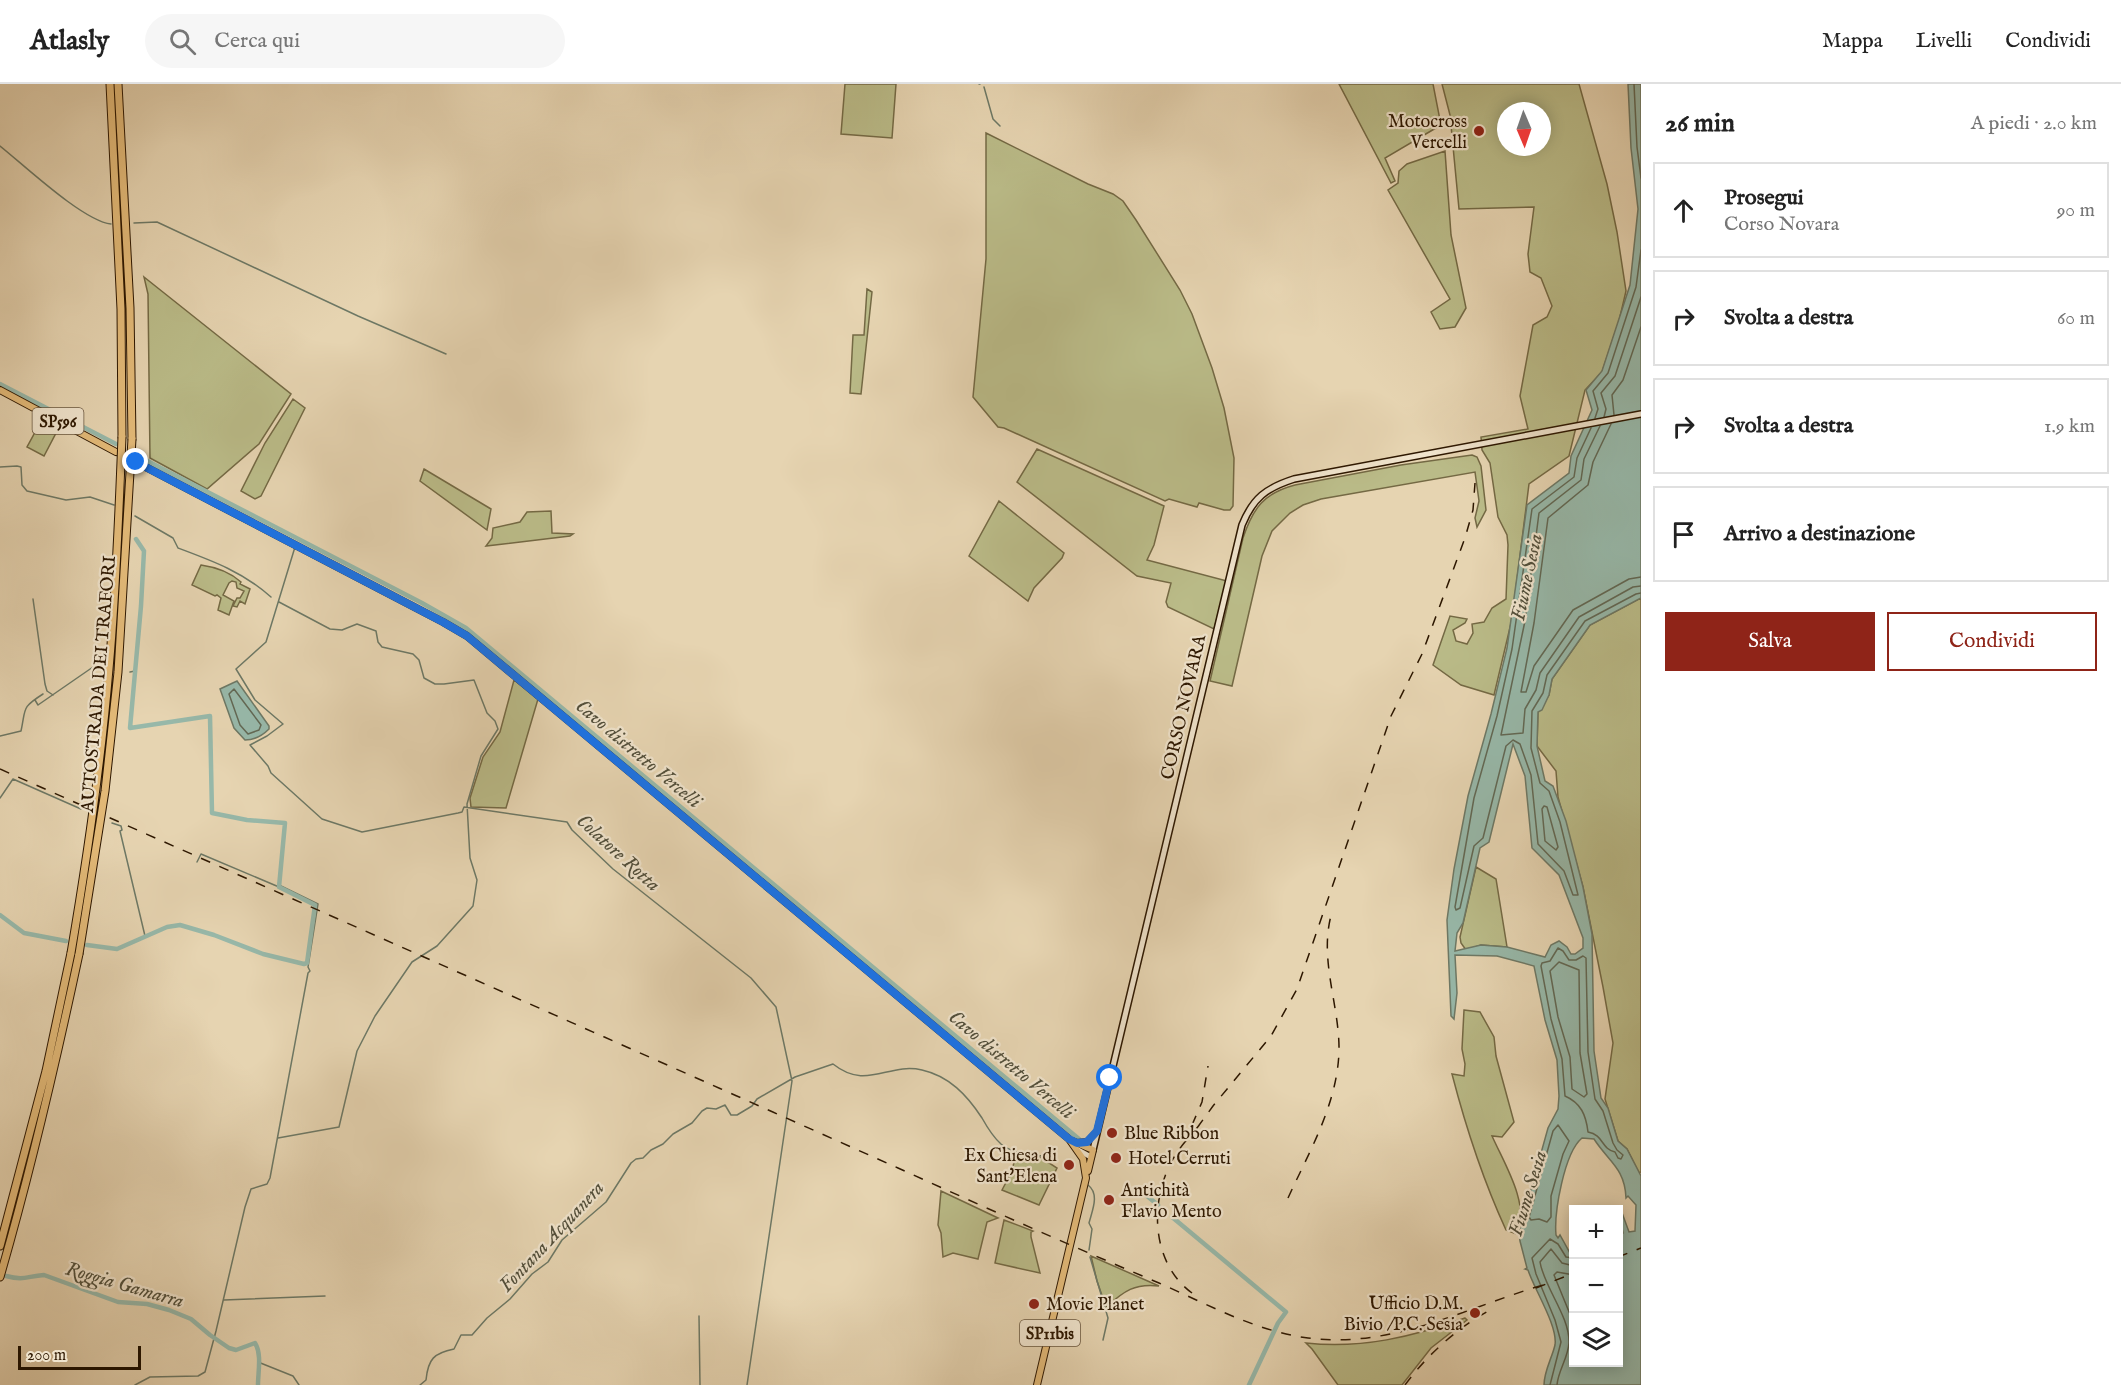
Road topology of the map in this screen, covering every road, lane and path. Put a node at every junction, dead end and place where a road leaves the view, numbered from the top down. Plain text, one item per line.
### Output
1 (110, 84) edge
2 (118, 84) edge
3 (0, 390) edge
4 (1641, 414) edge
5 (116, 452) dead end
6 (136, 462) dead end
7 (1097, 1131) junction
8 (1077, 1146) junction
9 (1092, 1154) junction
10 (1086, 1178) junction
11 (0, 1245) edge
12 (0, 1277) edge
13 (1037, 1385) edge

1 - 11 highway, AUTOSTRADA DEI TRAFORI, bridge
2 - 12 highway, AUTOSTRADA DEI TRAFORI, bridge
3 - 5 main road, SP596
4 - 7 main road, CORSO NOVARA / SP11bis
6 - 8 main road
7 - 8 main road
7 - 9 main road, CORSO NOVARA / SP11bis
8 - 9 main road
8 - 10 main road
9 - 10 main road, CORSO NOVARA / SP11bis
10 - 13 main road, SP11bis

